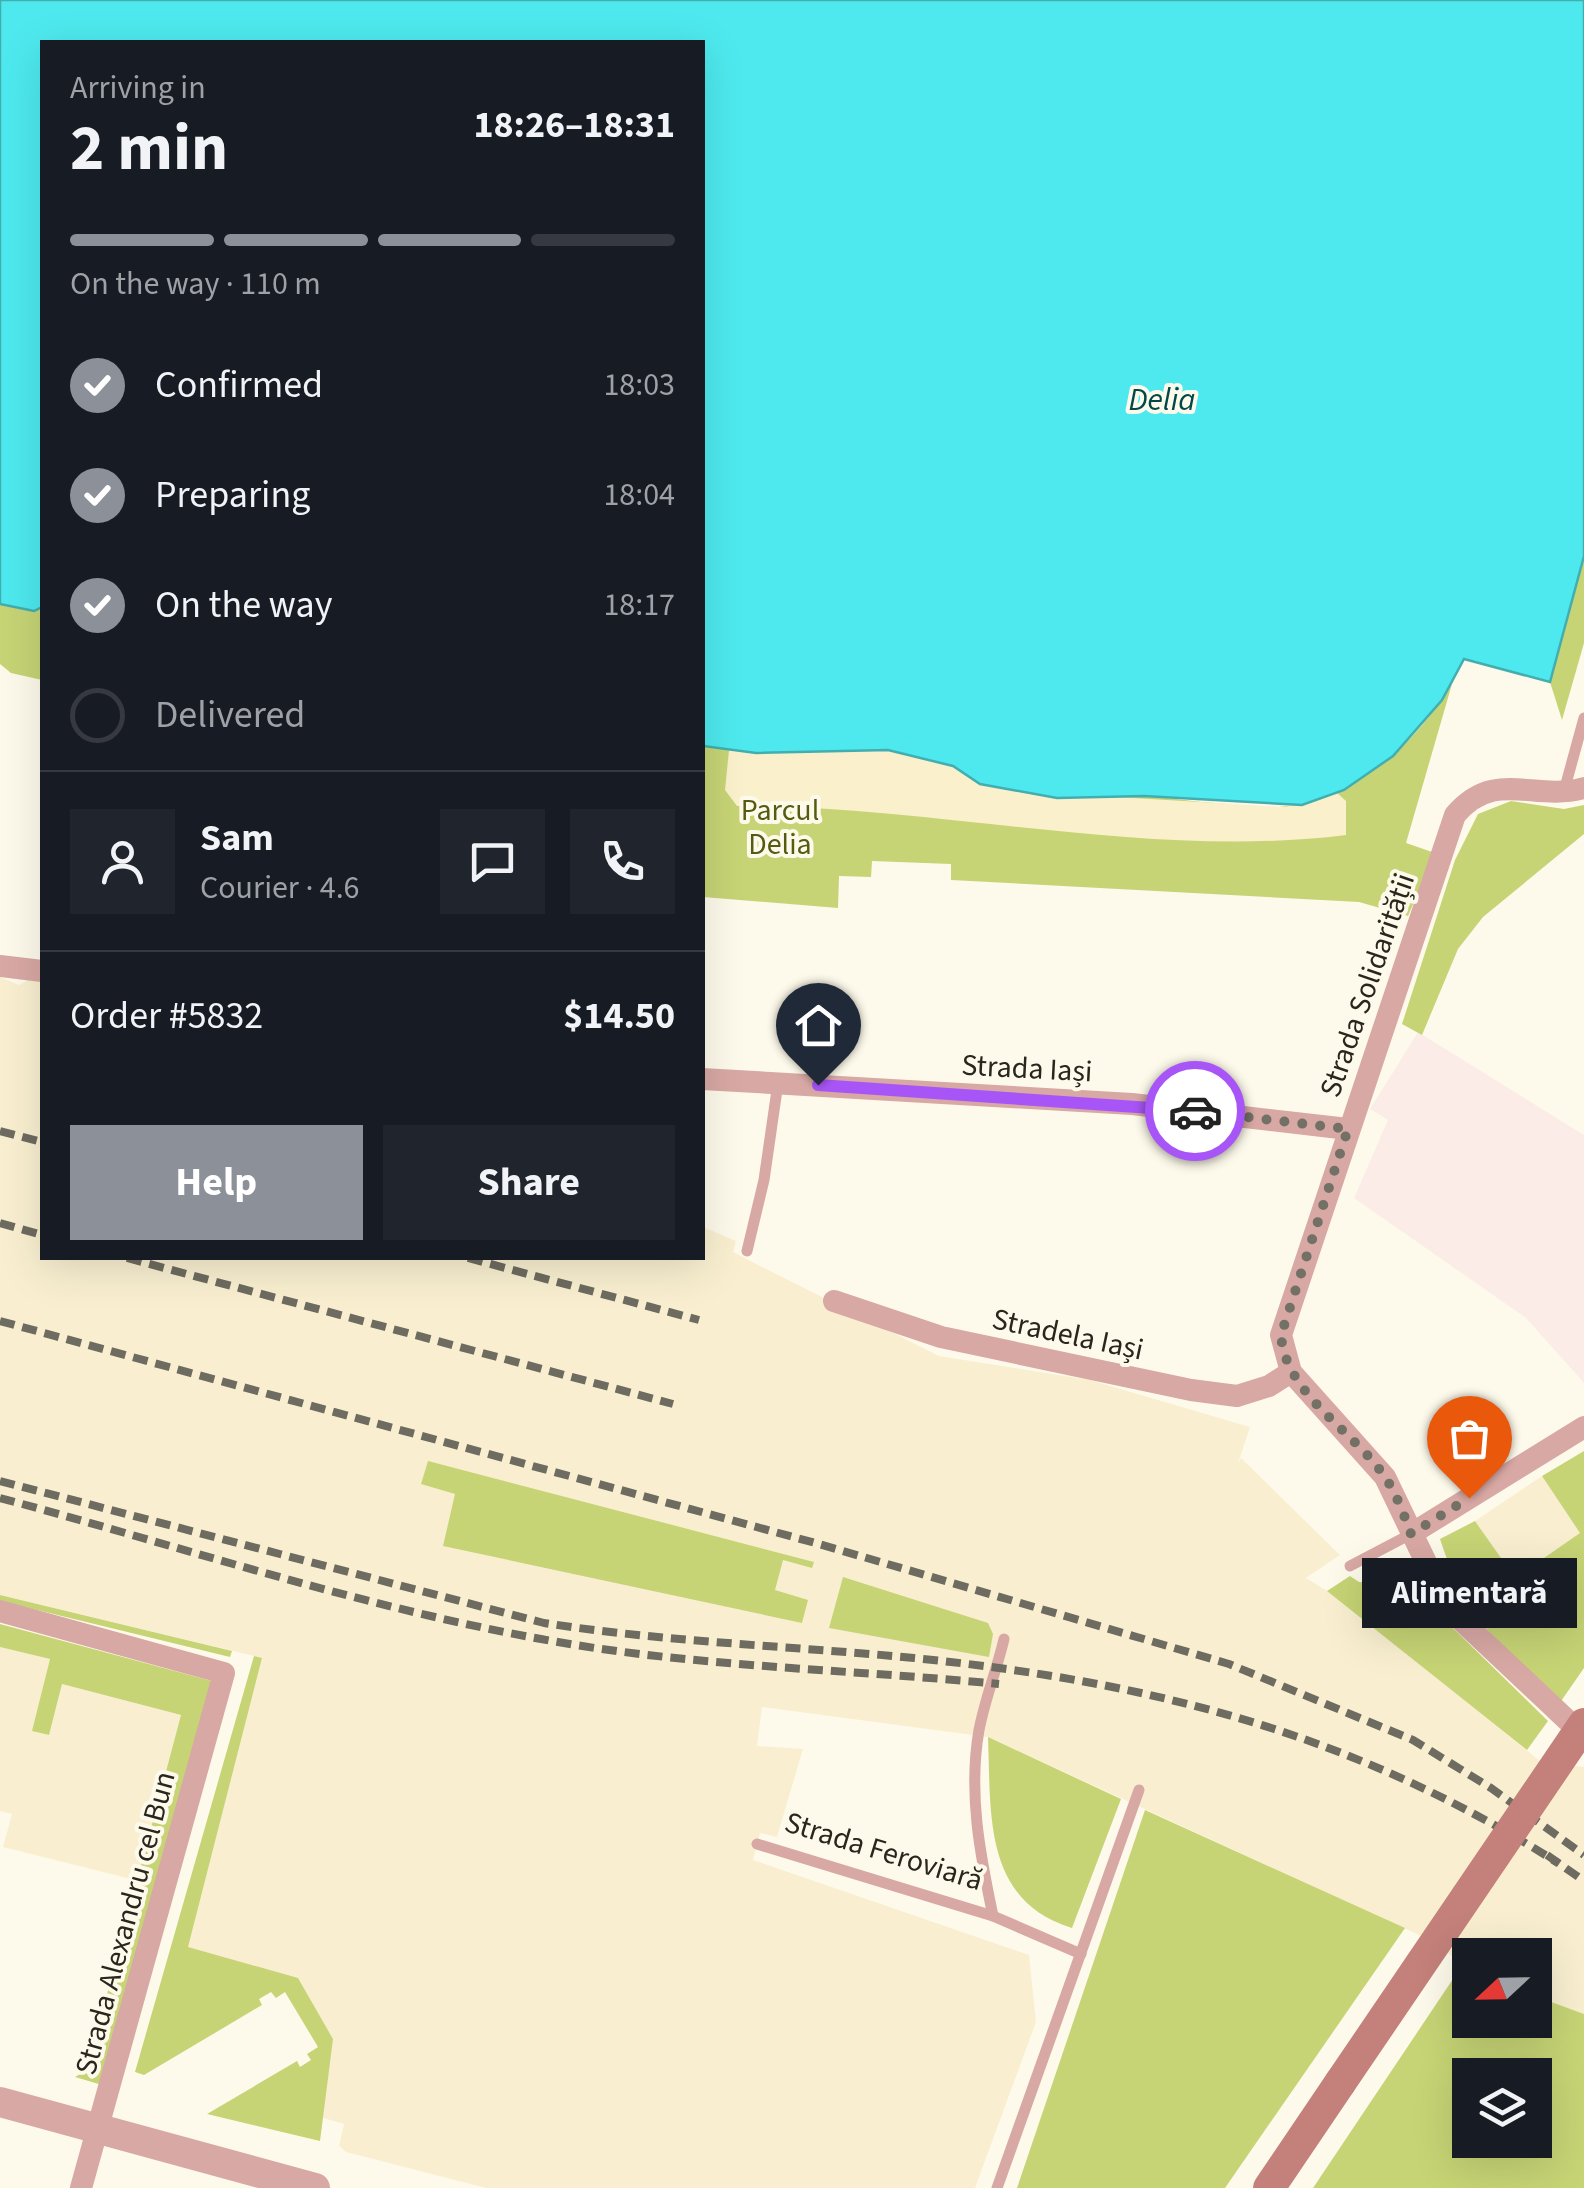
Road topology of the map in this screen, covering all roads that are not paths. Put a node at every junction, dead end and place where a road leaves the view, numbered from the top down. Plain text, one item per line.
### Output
1 (1584, 718) edge
2 (1574, 791) edge
3 (0, 966) edge
4 (40, 971) edge
5 (705, 1079) edge
6 (778, 1083) junction
7 (1348, 1129) junction
8 (747, 1252) dead end
9 (834, 1301) dead end
10 (1291, 1372) junction
11 (1584, 1427) edge
12 (1411, 1534) junction
13 (1350, 1566) dead end
14 (0, 1611) edge
15 (1004, 1638) dead end
16 (1584, 1724) edge
17 (1584, 1736) edge
18 (1138, 1790) dead end
19 (757, 1844) dead end
20 (993, 1916) junction
21 (1080, 1954) junction
22 (0, 2102) edge
23 (98, 2130) junction
24 (81, 2188) edge
25 (315, 2188) edge
26 (997, 2188) edge
27 (1268, 2188) edge

1 - 2 lane
2 - 7 street, Strada Solidarității
3 - 4 street
5 - 6 street, Strada Iași
6 - 7 street, Strada Iași
6 - 8 lane
7 - 10 street, Strada Solidarității
9 - 10 street, Stradela Iași
10 - 12 street
11 - 12 street
12 - 13 lane
12 - 17 street
14 - 23 street, Strada Alexandru cel Bun
15 - 20 lane, Strada Feroviară
16 - 27 main road, bridge
18 - 21 lane
19 - 20 lane, Strada Feroviară
20 - 21 lane, Strada Feroviară
21 - 26 lane
22 - 23 street
23 - 24 street, Strada Alexandru cel Bun
23 - 25 street

